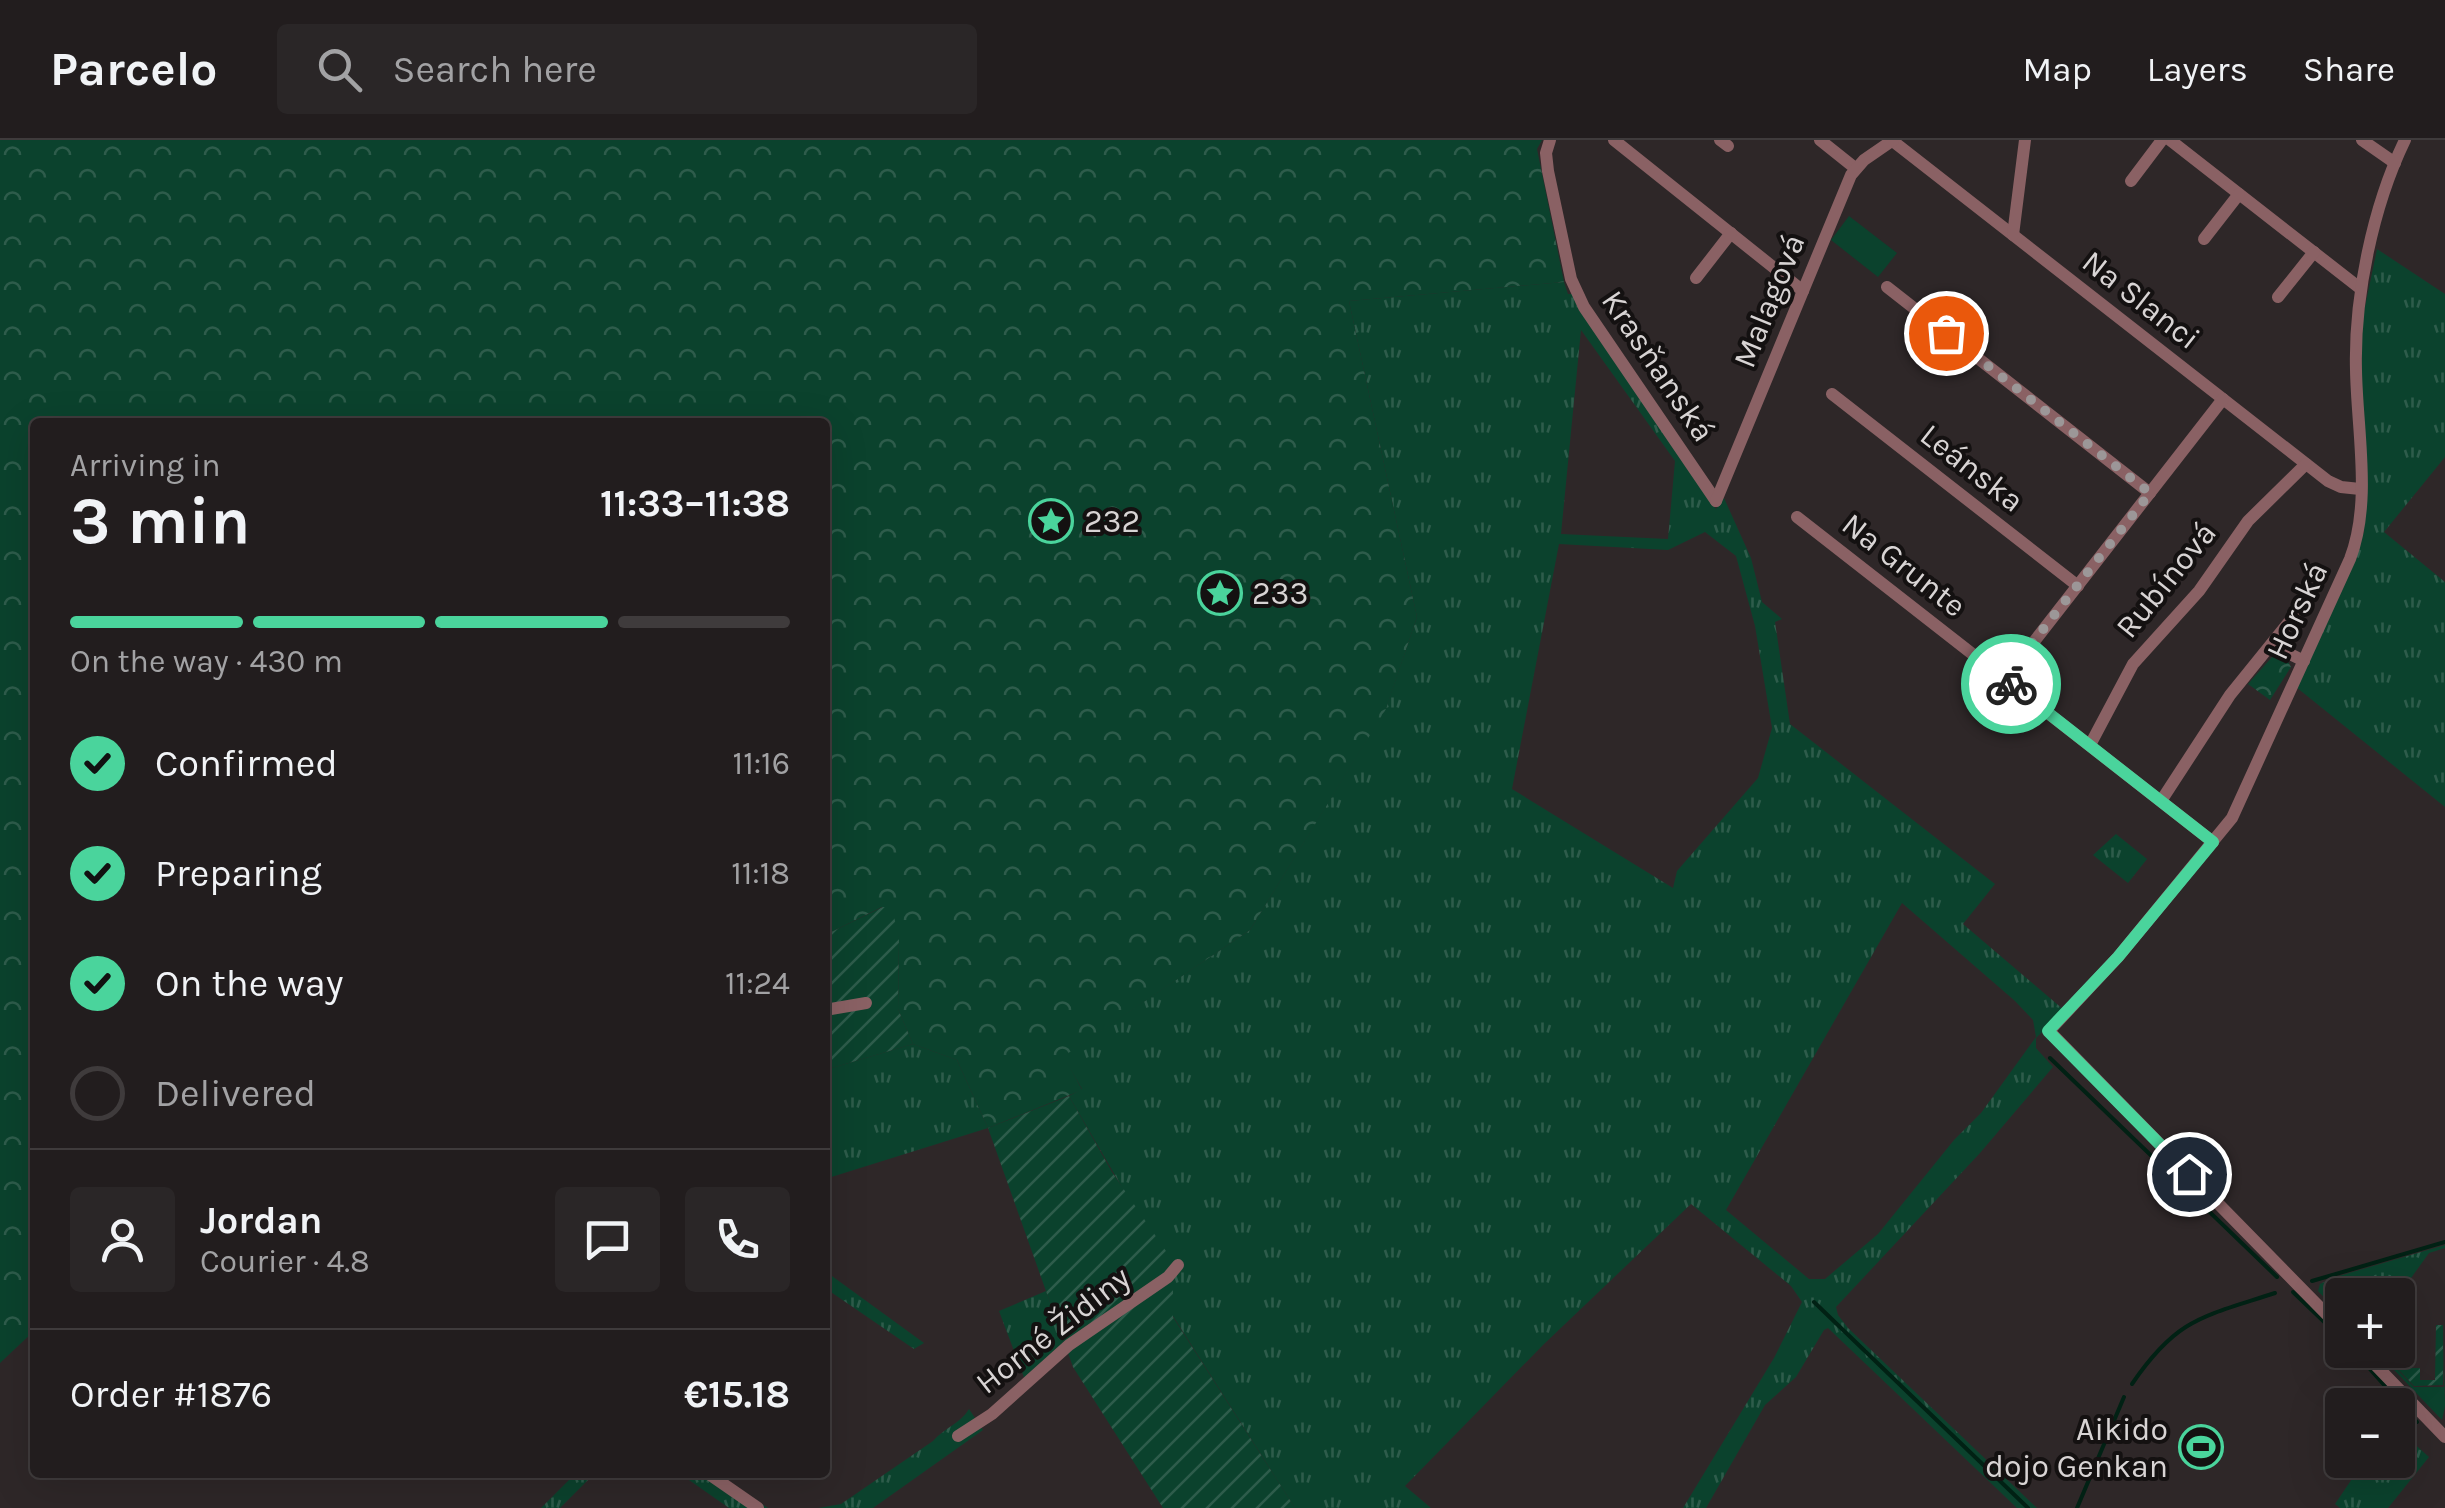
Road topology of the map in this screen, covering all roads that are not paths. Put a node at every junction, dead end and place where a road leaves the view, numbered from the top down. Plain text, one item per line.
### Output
1 (1550, 140) edge
2 (1614, 140) edge
3 (1820, 140) edge
4 (2024, 140) edge
5 (2166, 140) edge
6 (2362, 140) edge
7 (2404, 140) edge
8 (1893, 141) edge
9 (2395, 163) junction
10 (1856, 168) junction
11 (2131, 181) dead end
12 (2239, 194) junction
13 (1730, 233) junction
14 (2013, 235) junction
15 (2204, 239) dead end
16 (2314, 252) junction
17 (1696, 278) dead end
18 (1887, 287) dead end
19 (2361, 289) junction
20 (1802, 291) junction
21 (2278, 297) dead end
22 (1832, 394) dead end
23 (2224, 399) junction
24 (2306, 464) junction
25 (2360, 489) junction
26 (2150, 493) junction
27 (1716, 501) joint
28 (1797, 517) dead end
29 (2078, 586) junction
30 (2312, 595) dead end
31 (2272, 646) junction
32 (2304, 660) junction
33 (2004, 679) junction
34 (2090, 745) junction
35 (2161, 801) junction
36 (2213, 842) junction
37 (866, 1003) dead end
38 (830, 1009) edge
39 (1178, 1264) dead end
40 (2325, 1313) edge
41 (2379, 1368) edge
42 (958, 1436) dead end
43 (2445, 1437) edge
44 (715, 1478) edge
45 (758, 1508) edge

1 - 27 street, Krasňanská
2 - 13 street
3 - 10 street
4 - 14 street
5 - 11 street
5 - 12 street
6 - 9 street
7 - 9 street, Horská
8 - 10 street
8 - 14 street, Na Slanci
9 - 19 street, Horská
10 - 20 street, Malagová
12 - 15 street
12 - 16 street
13 - 17 street
13 - 20 street
14 - 23 street, Na Slanci
16 - 19 street
16 - 21 street
18 - 26 street
19 - 25 street, Horská
20 - 27 street, Malagová
22 - 29 street, Leánska
23 - 24 street, Na Slanci
23 - 26 street
24 - 25 street, Na Slanci
24 - 34 street, Rubínová
25 - 32 street, Horská
26 - 29 street
28 - 33 street, Na Grunte
29 - 33 street
30 - 31 street
31 - 32 street
31 - 35 street
32 - 36 street, Horská
33 - 34 street, Na Grunte
34 - 35 street, Na Grunte
35 - 36 street, Na Grunte
36 - 40 street, Horská
37 - 38 street
39 - 42 street, Horné Židiny
41 - 43 street
44 - 45 street

